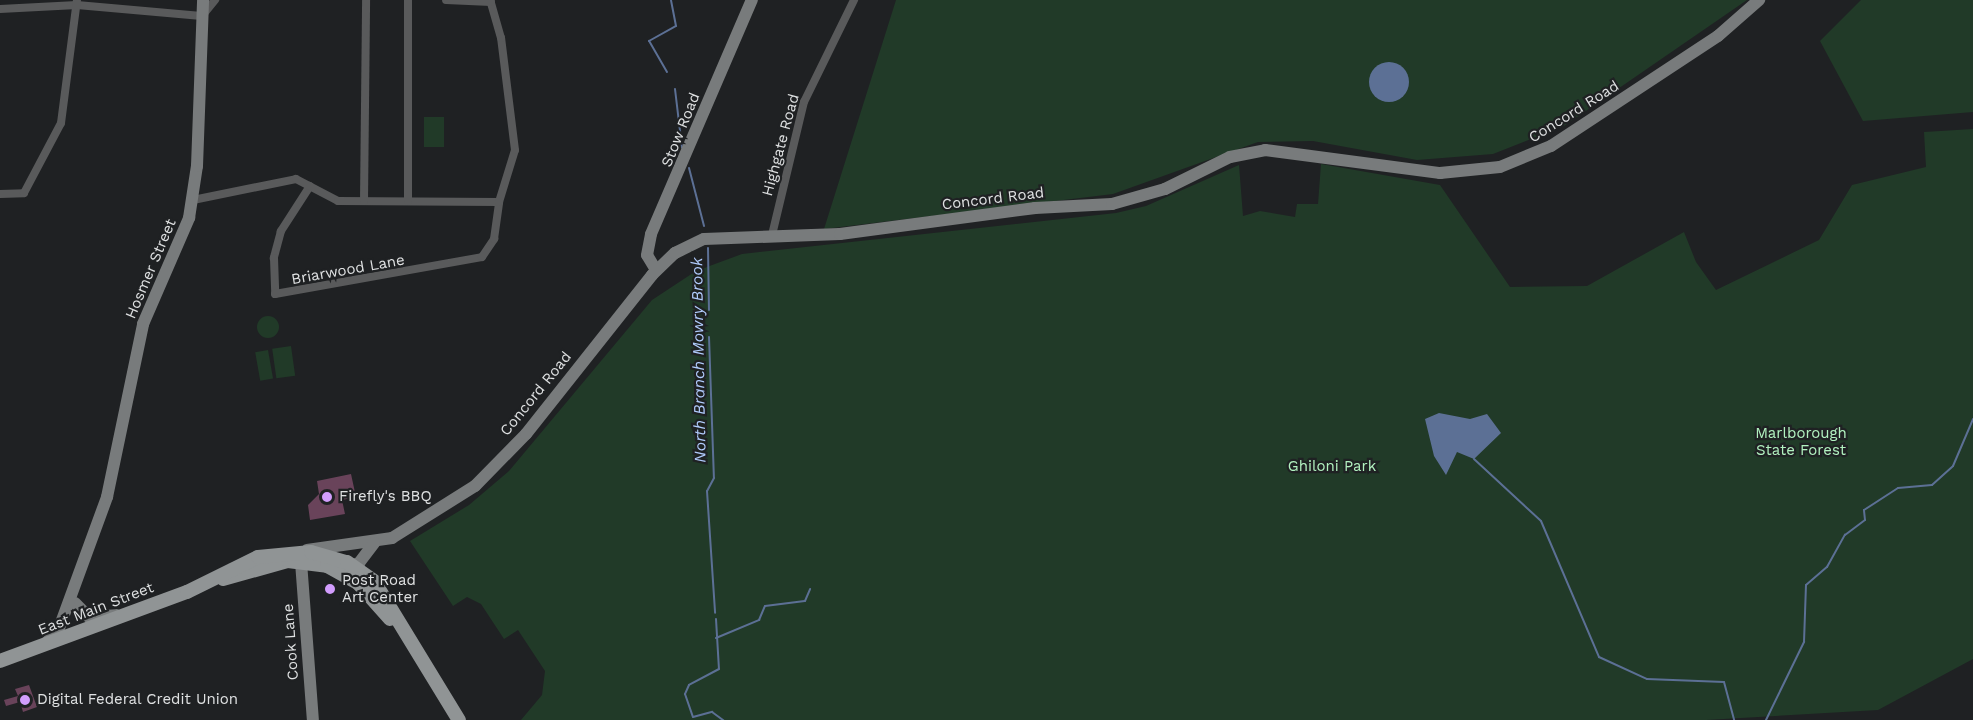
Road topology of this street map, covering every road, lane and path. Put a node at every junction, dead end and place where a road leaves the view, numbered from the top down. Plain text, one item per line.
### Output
1 (203, 0) edge
2 (215, 0) edge
3 (366, 0) edge
4 (408, 0) edge
5 (446, 0) edge
6 (752, 0) edge
7 (854, 0) edge
8 (1759, 0) edge
9 (492, 1) edge
10 (77, 2) edge
11 (0, 9) edge
12 (202, 16) junction
13 (310, 186) junction
14 (0, 194) edge
15 (193, 200) junction
16 (364, 201) junction
17 (408, 201) junction
18 (499, 202) junction
19 (772, 235) junction
20 (656, 270) junction
21 (374, 543) junction
22 (358, 545) junction
23 (298, 556) junction
24 (347, 568) junction
25 (70, 604) junction
26 (130, 614) junction
27 (76, 634) junction
28 (38, 649) junction
29 (0, 661) edge
30 (313, 720) edge
31 (459, 720) edge

1 - 12 street, Hosmer Street
2 - 12 street
3 - 16 street
4 - 17 street
5 - 9 street, Briarwood Lane
6 - 20 street, Stow Road
7 - 19 street, Highgate Road
8 - 19 street, Concord Road
9 - 18 street, Briarwood Lane
10 - 11 street
10 - 12 street
10 - 14 street
12 - 15 street, Hosmer Street
13 - 15 street
13 - 16 street
13 - 18 street, Briarwood Lane
15 - 25 street, Hosmer Street
16 - 17 street
17 - 18 street
19 - 20 street, Concord Road
20 - 21 street, Concord Road
21 - 22 street, Concord Road
21 - 24 street
22 - 23 street, Concord Road
22 - 24 street
23 - 24 main road, East Main Street
23 - 26 main road, East Main Street
23 - 30 street, Cook Lane
24 - 31 main road
25 - 26 street
25 - 27 street, Hosmer Street
25 - 28 street, Hosmer Street
26 - 27 main road, East Main Street
27 - 28 main road, East Main Street
28 - 29 main road, East Main Street

